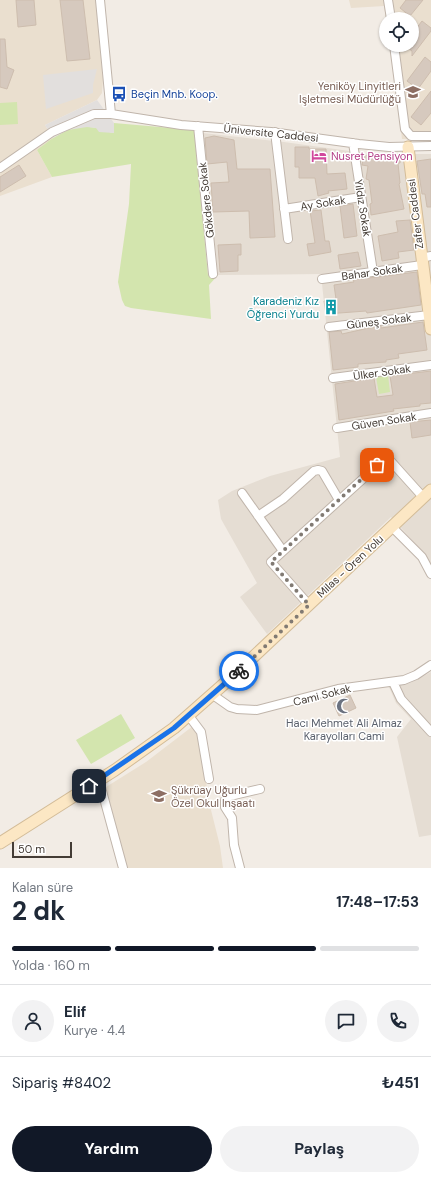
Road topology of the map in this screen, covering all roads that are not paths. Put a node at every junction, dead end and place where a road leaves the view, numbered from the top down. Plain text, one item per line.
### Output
1 (100, 0) edge
2 (388, 0) edge
3 (390, 12) edge
4 (395, 52) edge
5 (111, 114) junction
6 (198, 126) junction
7 (275, 132) junction
8 (431, 136) edge
9 (353, 143) junction
10 (431, 146) edge
11 (408, 147) junction
12 (0, 168) edge
13 (361, 197) junction
14 (284, 209) junction
15 (288, 239) dead end
16 (424, 260) edge
17 (373, 272) junction
18 (213, 274) dead end
19 (322, 279) dead end
20 (429, 315) junction
21 (329, 327) dead end
22 (431, 329) edge
23 (431, 365) edge
24 (333, 378) dead end
25 (431, 413) edge
26 (337, 428) dead end
27 (242, 493) dead end
28 (427, 494) edge
29 (339, 500) junction
30 (258, 516) junction
31 (392, 527) junction
32 (283, 551) junction
33 (428, 561) edge
34 (431, 574) edge
35 (309, 605) junction
36 (431, 665) edge
37 (393, 682) junction
38 (213, 695) junction
39 (189, 716) junction
40 (431, 732) edge
41 (209, 779) dead end
42 (99, 780) junction
43 (260, 789) dead end
44 (0, 843) edge
45 (123, 868) edge
46 (240, 868) edge

1 - 5 street
2 - 3 street
4 - 8 street
5 - 6 street, Üniversite Caddesi
5 - 12 street, Üniversite Caddesi
6 - 7 street, Üniversite Caddesi
6 - 18 street, Gökdere Sokak
7 - 9 street, Üniversite Caddesi
7 - 14 street, Ay Sokak
9 - 11 street, Üniversite Caddesi
9 - 13 street, Yıldız Sokak
10 - 11 street, Üniversite Caddesi
11 - 16 main road, Zafer Caddesi
13 - 14 street, Ay Sokak
13 - 17 street, Yıldız Sokak
14 - 15 street, Ay Sokak
16 - 17 street, Bahar Sokak
16 - 20 main road, Zafer Caddesi
17 - 19 street, Bahar Sokak
20 - 21 street, Güneş Sokak
20 - 22 main road, Zafer Caddesi
23 - 24 street, Ülker Sokak
25 - 26 street, Güven Sokak
27 - 30 street
28 - 29 street
28 - 31 main road, Milas - Ören Yolu
29 - 30 street
29 - 32 street
30 - 32 street
31 - 33 street
31 - 35 main road, Milas - Ören Yolu
32 - 35 street
33 - 34 street
35 - 38 main road, Milas - Ören Yolu
36 - 37 street, Cami Sokak
37 - 38 street, Cami Sokak
37 - 40 street
38 - 39 main road, Milas - Ören Yolu
39 - 41 street
39 - 42 main road, Milas - Ören Yolu
42 - 44 main road, Milas - Ören Yolu
42 - 45 street
43 - 46 street

